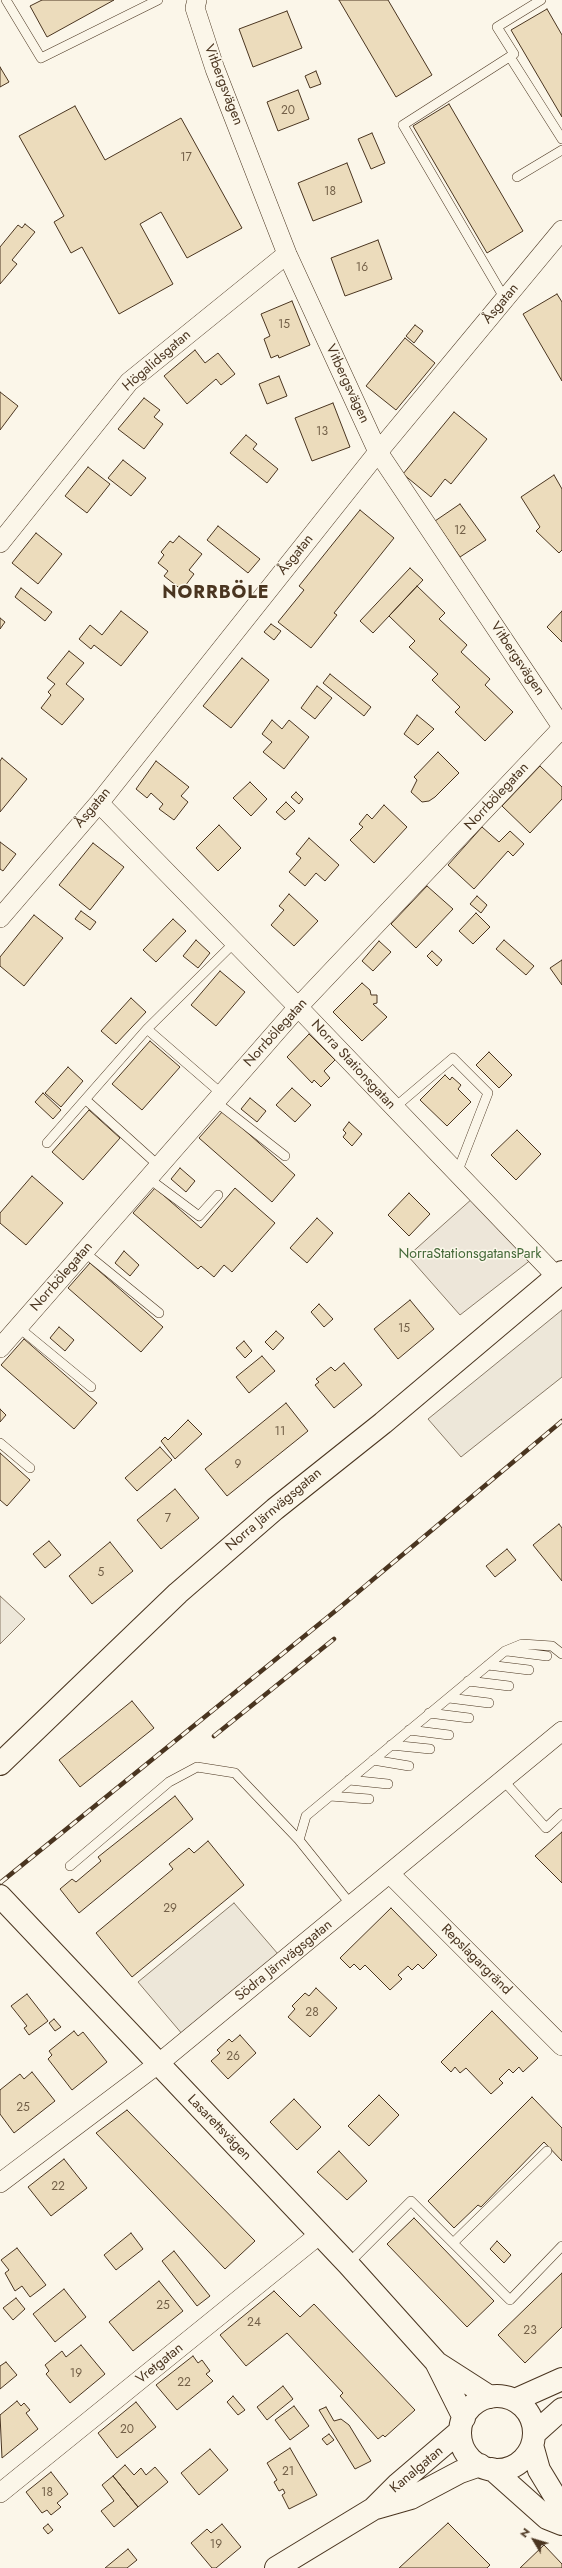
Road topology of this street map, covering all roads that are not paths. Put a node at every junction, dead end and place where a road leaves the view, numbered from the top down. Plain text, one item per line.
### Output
1 (6, 0) edge
2 (158, 0) edge
3 (541, 0) edge
4 (196, 4) edge
5 (510, 57) junction
6 (562, 139) edge
7 (562, 150) edge
8 (517, 177) dead end
9 (562, 230) edge
10 (287, 254) junction
11 (505, 299) junction
12 (378, 452) junction
13 (0, 543) edge
14 (562, 728) edge
15 (99, 803) junction
16 (0, 918) edge
17 (235, 942) junction
18 (298, 1007) junction
19 (147, 1029) junction
20 (219, 1098) junction
21 (86, 1100) junction
22 (394, 1108) junction
23 (47, 1144) dead end
24 (285, 1156) dead end
25 (154, 1172) junction
26 (456, 1174) junction
27 (218, 1195) dead end
28 (84, 1252) junction
29 (559, 1274) edge
30 (158, 1313) dead end
31 (18, 1327) junction
32 (0, 1348) edge
33 (91, 1387) dead end
34 (0, 1443) edge
35 (30, 1468) dead end
36 (505, 1651) junction
37 (562, 1654) edge
38 (548, 1656) dead end
39 (488, 1665) junction
40 (529, 1670) dead end
41 (468, 1682) junction
42 (509, 1686) dead end
43 (448, 1698) junction
44 (489, 1703) dead end
45 (429, 1714) junction
46 (469, 1718) dead end
47 (409, 1730) junction
48 (562, 1731) edge
49 (449, 1735) dead end
50 (391, 1745) junction
51 (430, 1749) dead end
52 (373, 1760) junction
53 (0, 1764) edge
54 (409, 1766) dead end
55 (348, 1780) junction
56 (503, 1780) junction
57 (388, 1784) dead end
58 (330, 1796) junction
59 (369, 1799) dead end
60 (562, 1813) edge
61 (299, 1840) junction
62 (70, 1866) dead end
63 (390, 1874) junction
64 (0, 1896) edge
65 (352, 1906) junction
66 (562, 2046) edge
67 (158, 2064) junction
68 (547, 2151) dead end
69 (0, 2183) edge
70 (320, 2234) junction
71 (453, 2243) junction
72 (562, 2246) edge
73 (348, 2264) junction
74 (436, 2362) junction
75 (562, 2379) edge
76 (490, 2397) junction
77 (515, 2400) junction
78 (562, 2408) edge
79 (462, 2424) junction
80 (533, 2440) junction
81 (486, 2467) junction
82 (0, 2493) edge
83 (562, 2508) edge
84 (373, 2509) junction
85 (562, 2524) edge
86 (276, 2568) edge

1 - 2 lane
3 - 5 lane
4 - 10 street, Vitbergsvägen
5 - 6 lane
5 - 11 lane
7 - 8 lane
9 - 11 street, Åsgatan
10 - 12 street, Vitbergsvägen
10 - 13 street, Högalidsgatan
11 - 12 street, Åsgatan
12 - 14 street, Vitbergsvägen
12 - 15 street, Åsgatan
14 - 18 street, Norrbölegatan
15 - 16 street, Åsgatan
15 - 17 street, Norra Stationsgatan
17 - 18 street, Norra Stationsgatan
17 - 19 lane
18 - 20 street, Norrbölegatan
18 - 22 street, Norra Stationsgatan
19 - 20 lane
19 - 21 lane
20 - 24 lane
20 - 25 street, Norrbölegatan
21 - 23 lane
21 - 25 lane
22 - 26 street, Norra Stationsgatan
22 - 26 lane
25 - 27 lane
25 - 28 street, Norrbölegatan
26 - 29 street, Norra Stationsgatan
28 - 30 lane
28 - 31 street, Norrbölegatan
29 - 53 main road, Norra Järnvägsgatan
31 - 32 street, Norrbölegatan
31 - 33 lane
34 - 35 lane
36 - 37 lane
36 - 38 lane
36 - 39 lane
39 - 40 lane
39 - 41 lane
41 - 42 lane
41 - 43 lane
43 - 44 lane
43 - 45 lane
45 - 46 lane
45 - 47 lane
47 - 49 lane
47 - 50 lane
48 - 56 street, Södra Järnvägsgatan
50 - 51 lane
50 - 52 lane
52 - 54 lane
52 - 55 lane
55 - 57 lane
55 - 58 lane
56 - 60 lane
56 - 63 street, Södra Järnvägsgatan
58 - 59 lane
58 - 61 lane
61 - 62 lane
61 - 65 lane
63 - 65 street, Södra Järnvägsgatan
63 - 66 street, Repslagargränd
64 - 67 main road, Lasarettsvägen
65 - 67 street, Södra Järnvägsgatan
67 - 69 street, Södra Järnvägsgatan
67 - 70 main road, Lasarettsvägen
68 - 71 lane
70 - 73 main road, Lasarettsvägen
70 - 82 street, Vretgatan
71 - 72 lane
71 - 73 lane
73 - 74 main road, Lasarettsvägen
74 - 76 main road, Lasarettsvägen
74 - 79 main road, Lasarettsvägen
75 - 77 main road
76 - 77 main road
76 - 79 main road
77 - 80 main road
78 - 80 main road
79 - 81 main road
79 - 84 main road, Kanalgatan
80 - 81 main road
80 - 83 main road
81 - 84 main road, Kanalgatan
81 - 85 main road
84 - 86 main road, Kanalgatan

